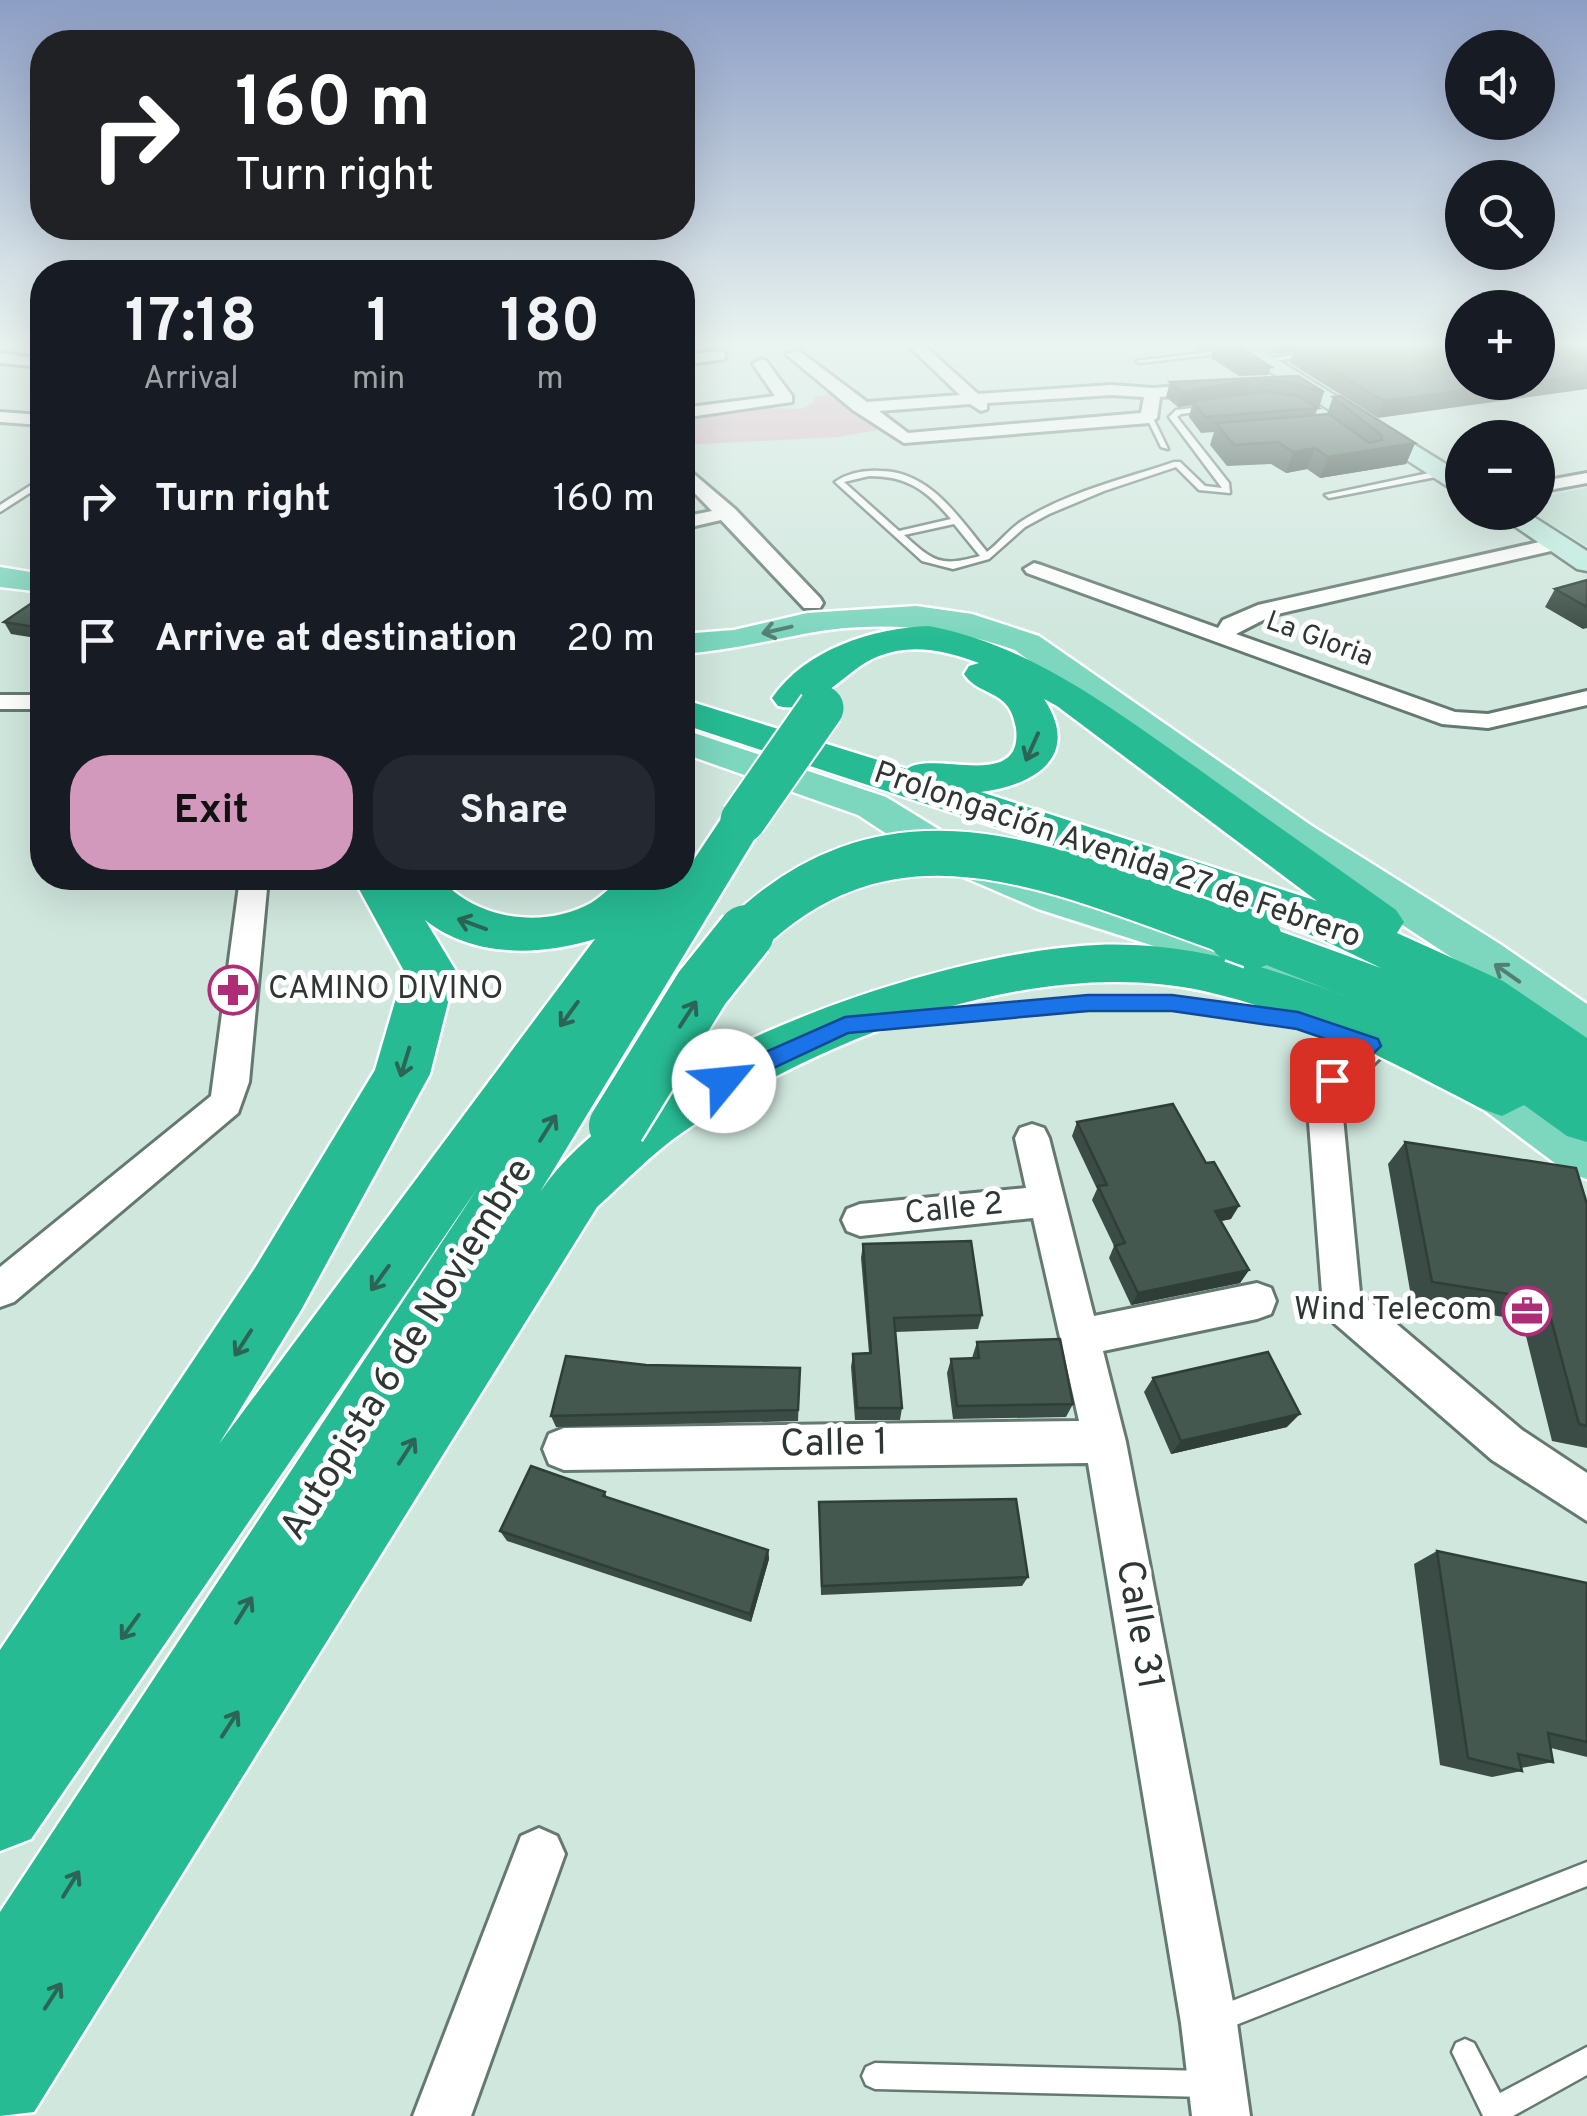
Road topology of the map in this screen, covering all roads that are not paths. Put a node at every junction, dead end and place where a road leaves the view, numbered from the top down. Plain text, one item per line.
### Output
1 (1161, 440) edge
2 (1190, 440) joint
3 (1195, 440) edge
4 (1387, 440) edge
5 (1165, 446) dead end
6 (1445, 473) edge
7 (1587, 478) edge
8 (1445, 479) edge
9 (695, 482) edge
10 (1555, 484) edge
11 (30, 490) edge
12 (1329, 495) dead end
13 (0, 508) edge
14 (728, 514) junction
15 (695, 520) edge
16 (958, 520) junction
17 (1535, 530) edge
18 (897, 534) junction
19 (1557, 544) junction
20 (1587, 550) edge
21 (0, 554) edge
22 (986, 557) junction
23 (30, 558) edge
24 (1587, 563) edge
25 (1034, 569) dead end
26 (0, 578) edge
27 (30, 582) edge
28 (812, 603) dead end
29 (1222, 637) junction
30 (695, 643) edge
31 (1587, 698) edge
32 (0, 702) edge
33 (30, 702) edge
34 (806, 703) junction
35 (695, 706) edge
36 (695, 737) edge
37 (695, 738) edge
38 (1149, 755) junction
39 (872, 806) junction
40 (730, 812) junction
41 (1297, 836) junction
42 (695, 844) edge
43 (695, 869) edge
44 (253, 890) edge
45 (382, 890) edge
46 (425, 890) edge
47 (641, 890) edge
48 (658, 890) edge
49 (682, 890) edge
50 (1484, 995) junction
51 (1587, 1028) edge
52 (1377, 1040) junction
53 (1587, 1067) edge
54 (1502, 1092) junction
55 (1587, 1104) edge
56 (1587, 1118) edge
57 (1032, 1138) dead end
58 (1587, 1156) edge
59 (576, 1190) junction
60 (1048, 1201) junction
61 (860, 1220) dead end
62 (2, 1285) edge
63 (1257, 1301) dead end
64 (1080, 1337) junction
65 (1105, 1442) junction
66 (564, 1449) dead end
67 (1587, 1498) edge
68 (0, 1723) edge
69 (0, 1808) edge
70 (539, 1854) dead end
71 (1587, 1874) edge
72 (0, 1996) edge
73 (1209, 2023) junction
74 (1466, 2052) dead end
75 (1587, 2060) edge
76 (875, 2076) dead end
77 (0, 2078) edge
78 (1219, 2100) edge
79 (1496, 2114) edge
80 (442, 2116) edge

1 - 5 lane
2 - 3 lane
2 - 22 lane
4 - 6 main road
7 - 10 street
8 - 12 lane
9 - 14 street
11 - 13 lane
14 - 15 street
14 - 28 street
16 - 18 lane
16 - 18 lane
16 - 22 lane
17 - 19 main road
18 - 22 lane
19 - 20 lane
19 - 24 main road
19 - 29 street
21 - 23 main road
25 - 29 street, La Gloria
26 - 27 main road
29 - 31 street, La Gloria
41 -> 30 main road, Prolongación Avenida 27 de Febrero
32 - 33 street
34 -> 35 highway
34 - 38 highway
34 - 40 highway, Autopista 6 de Noviembre, bridge
36 - 50 highway, Prolongación Avenida 27 de Febrero
37 - 39 main road, Prolongación Avenida 27 de Febrero
38 - 41 highway
38 - 50 highway
39 - 54 main road, Prolongación Avenida 27 de Febrero
39 - 55 highway, Prolongación Avenida 27 de Febrero
40 - 42 highway, Autopista 6 de Noviembre
43 -> 40 highway, Autopista 6 de Noviembre
51 -> 41 main road, Prolongación Avenida 27 de Febrero
44 - 62 street
45 -> 68 highway
47 -> 46 highway
48 -> 69 highway, Autopista 6 de Noviembre
72 -> 49 highway, Autopista 6 de Noviembre
50 - 53 highway, Prolongación Avenida 27 de Febrero
52 - 54 highway
52 - 59 highway
52 - 67 street
54 - 58 main road, Prolongación Avenida 27 de Febrero
59 -> 56 highway, bridge
57 - 60 street, Calle 31
77 -> 59 highway
60 - 61 street, Calle 2
60 - 64 street, Calle 31
63 - 64 street
64 - 65 street, Calle 31
65 - 66 street, Calle 1
65 - 73 street, Calle 31
70 - 80 street
71 - 73 lane
73 - 78 street, Calle 31
74 - 79 lane
75 - 79 lane
76 - 78 lane

